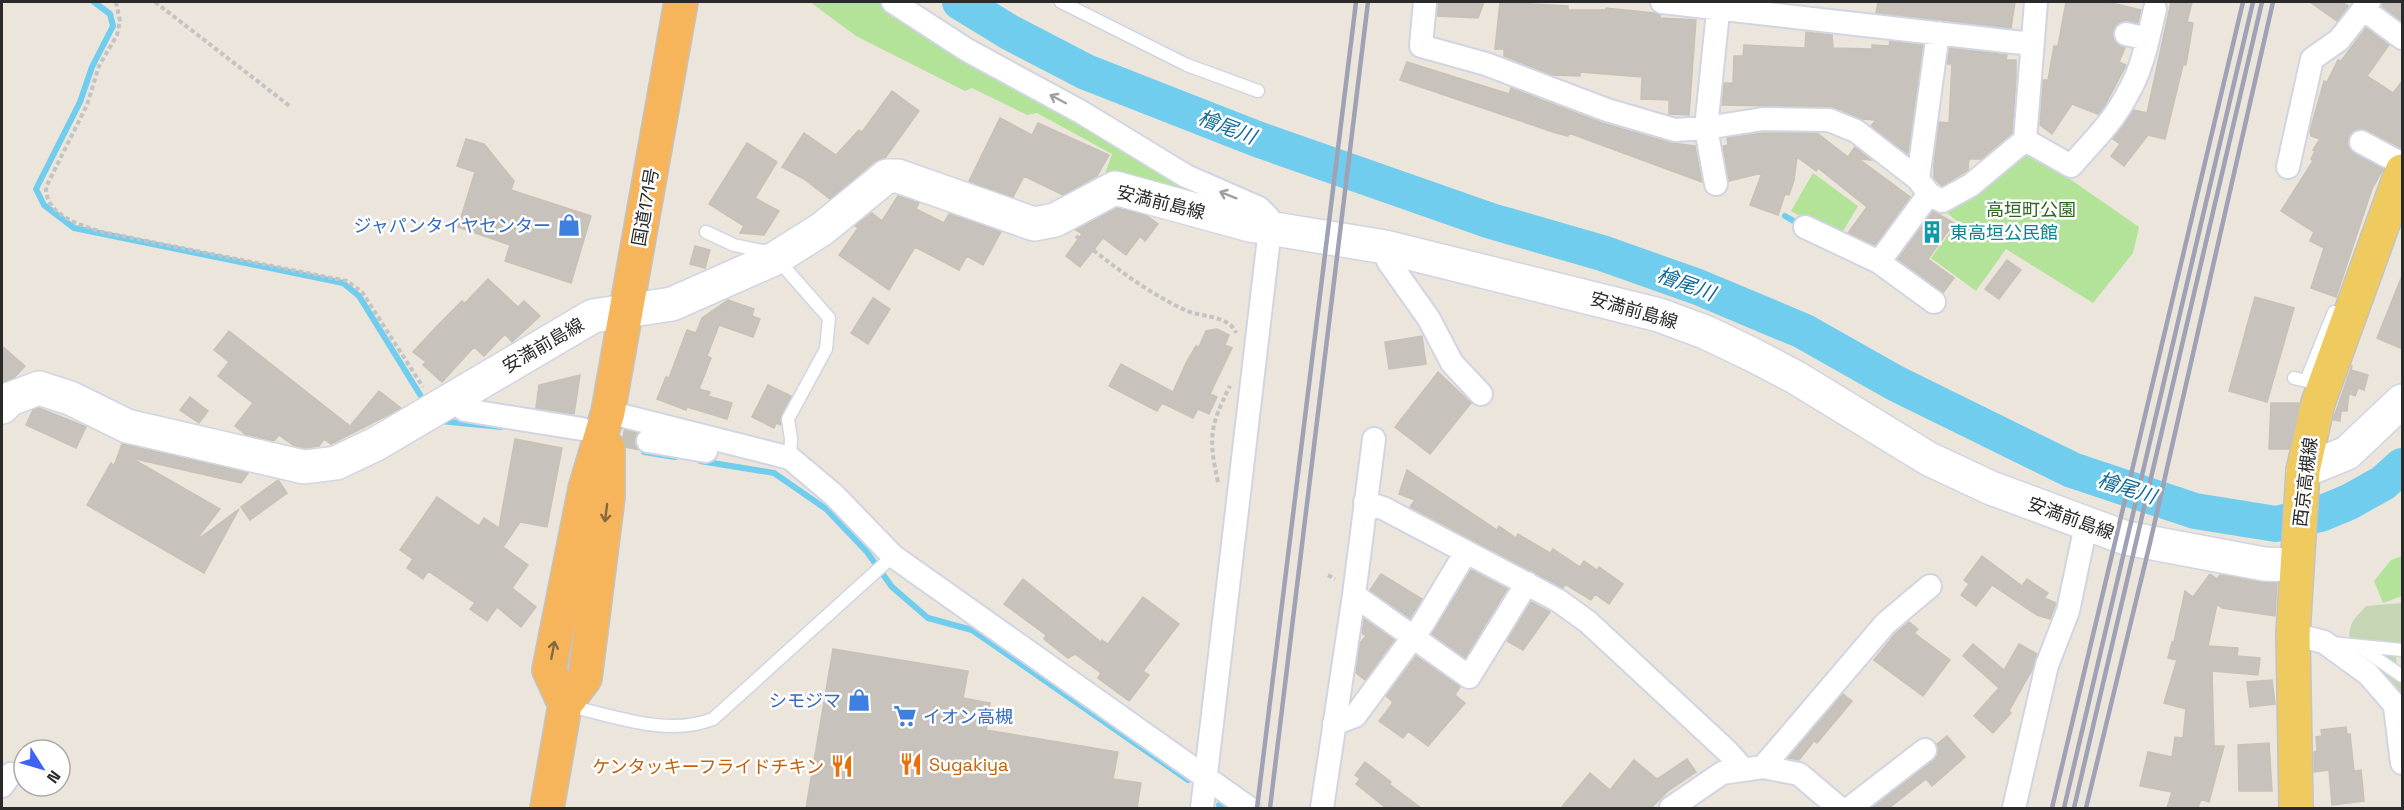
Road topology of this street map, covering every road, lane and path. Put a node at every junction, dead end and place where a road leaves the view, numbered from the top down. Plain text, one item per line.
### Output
1 (116, 2) edge
2 (155, 2) edge
3 (681, 2) edge
4 (893, 2) edge
5 (1061, 2) edge
6 (1425, 2) edge
7 (1662, 2) edge
8 (2036, 2) edge
9 (1719, 4) edge
10 (2366, 5) edge
11 (2155, 9) dead end
12 (1938, 33) junction
13 (2126, 34) dead end
14 (2403, 38) edge
15 (2148, 39) junction
16 (2032, 44) junction
17 (1258, 91) dead end
18 (291, 107) dead end
19 (1706, 128) junction
20 (2025, 140) junction
21 (2361, 142) dead end
22 (2403, 164) edge
23 (2288, 167) dead end
24 (2403, 171) edge
25 (1716, 184) dead end
26 (1924, 186) junction
27 (1055, 220) junction
28 (1805, 227) dead end
29 (1270, 229) junction
30 (706, 232) dead end
31 (1385, 247) junction
32 (776, 258) junction
33 (1879, 262) junction
34 (1934, 302) dead end
35 (627, 310) junction
36 (2349, 317) junction
37 (1237, 337) dead end
38 (1234, 377) dead end
39 (2294, 378) dead end
40 (1481, 394) dead end
41 (2403, 401) edge
42 (443, 403) junction
43 (2, 407) edge
44 (595, 421) junction
45 (1374, 439) dead end
46 (648, 441) tunnel mouth
47 (754, 447) junction
48 (790, 458) junction
49 (2302, 480) junction
50 (1365, 502) junction
51 (1238, 504) junction
52 (2086, 525) junction
53 (1466, 552) junction
54 (891, 558) junction
55 (2297, 558) junction
56 (1527, 583) junction
57 (1930, 586) dead end
58 (1354, 595) junction
59 (2293, 634) junction
60 (1413, 637) junction
61 (2324, 642) junction
62 (2359, 647) junction
63 (2403, 650) edge
64 (2403, 676) edge
65 (565, 705) junction
66 (2399, 710) edge
67 (1334, 724) junction
68 (1925, 750) dead end
69 (2403, 763) edge
70 (1754, 769) junction
71 (1205, 779) junction
72 (547, 808) edge
73 (1202, 808) edge
74 (1249, 808) edge
75 (1322, 808) edge
76 (1671, 808) edge
77 (1839, 808) edge
78 (1850, 808) edge
79 (2014, 808) edge
80 (2296, 808) edge

1 - 42 path
2 - 18 path
3 - 35 highway, 国道171号
29 -> 4 street
5 - 17 lane
6 - 19 street
7 - 9 street
8 - 16 street
9 - 12 street
9 - 19 street
10 - 14 street
10 - 23 street
11 - 15 street
12 - 16 street
12 - 26 street
13 - 15 street
15 - 20 street
16 - 20 street
19 - 25 street
19 - 26 street
20 - 26 street
21 - 22 street
24 - 36 main road, 西京高槻線
26 - 33 street
27 - 29 main road, 安満前島線
27 - 32 main road, 安満前島線
27 - 37 path
28 - 33 street
29 - 31 main road, 安満前島線
29 - 51 street
30 - 32 lane
31 - 40 street
31 - 52 main road, 安満前島線
32 - 35 main road, 安満前島線
32 - 48 lane
33 - 34 street
35 - 42 main road, 安満前島線
35 - 44 highway, 国道171号
36 - 39 lane
36 - 49 main road, 西京高槻線
38 - 51 path
41 - 49 main road
42 - 43 main road, 安満前島線
42 - 44 street
44 - 47 street
44 - 65 highway, 国道171号
45 - 50 street
46 - 47 street
47 - 48 street
48 - 54 street
49 - 55 main road, 西京高槻線
50 - 53 street
50 - 58 street
51 - 71 street
52 - 55 main road, 安満前島線
52 - 79 street
53 - 56 street
53 - 60 street
54 - 65 lane
54 - 71 street
55 - 59 main road, 西京高槻線
56 - 60 street
56 - 70 street
57 - 70 street
58 - 60 street
58 - 67 street
59 - 61 street
59 - 80 main road, 西京高槻線
60 - 67 street
61 - 62 lane
61 - 66 street
62 - 63 lane
62 - 64 lane
65 - 72 highway, 国道171号
66 - 69 street
67 - 75 street
68 - 78 street
70 - 76 street
70 - 77 street
71 - 73 street
71 - 74 street

